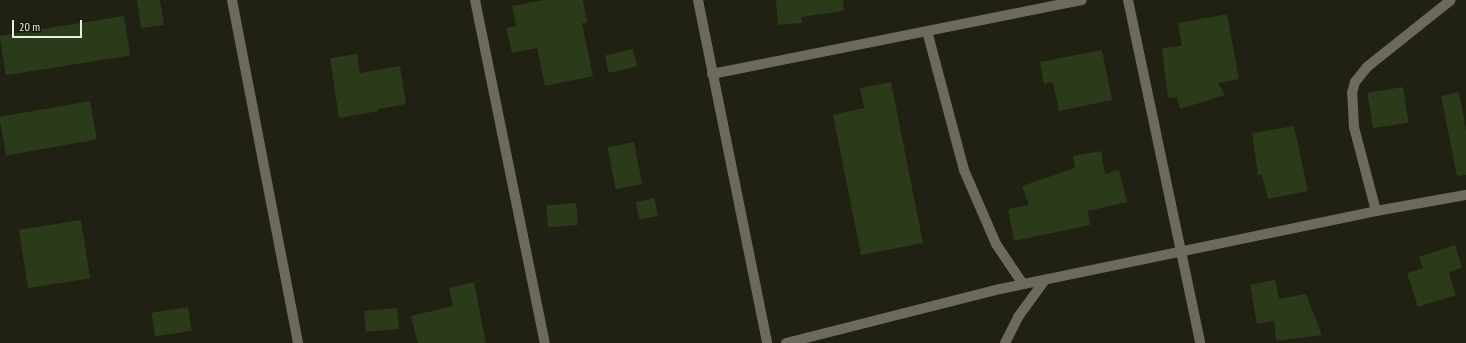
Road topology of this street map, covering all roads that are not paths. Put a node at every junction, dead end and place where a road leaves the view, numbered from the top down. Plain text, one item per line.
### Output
1 (232, 0) edge
2 (475, 0) edge
3 (698, 0) edge
4 (1082, 0) edge
5 (1128, 0) edge
6 (1451, 0) edge
7 (927, 31) junction
8 (712, 74) junction
9 (1466, 195) edge
10 (1376, 211) junction
11 (1182, 251) junction
12 (1045, 280) junction
13 (1023, 284) junction
14 (298, 343) edge
15 (545, 343) edge
16 (767, 343) edge
17 (786, 343) edge
18 (1004, 343) edge
19 (1200, 343) edge

1 - 14 street
2 - 15 street
3 - 8 street
4 - 7 street
5 - 11 street
6 - 10 street
7 - 8 street
7 - 13 street
8 - 16 street
9 - 10 street
10 - 11 street
11 - 12 street
11 - 19 street
12 - 13 street
12 - 18 street
13 - 17 street

